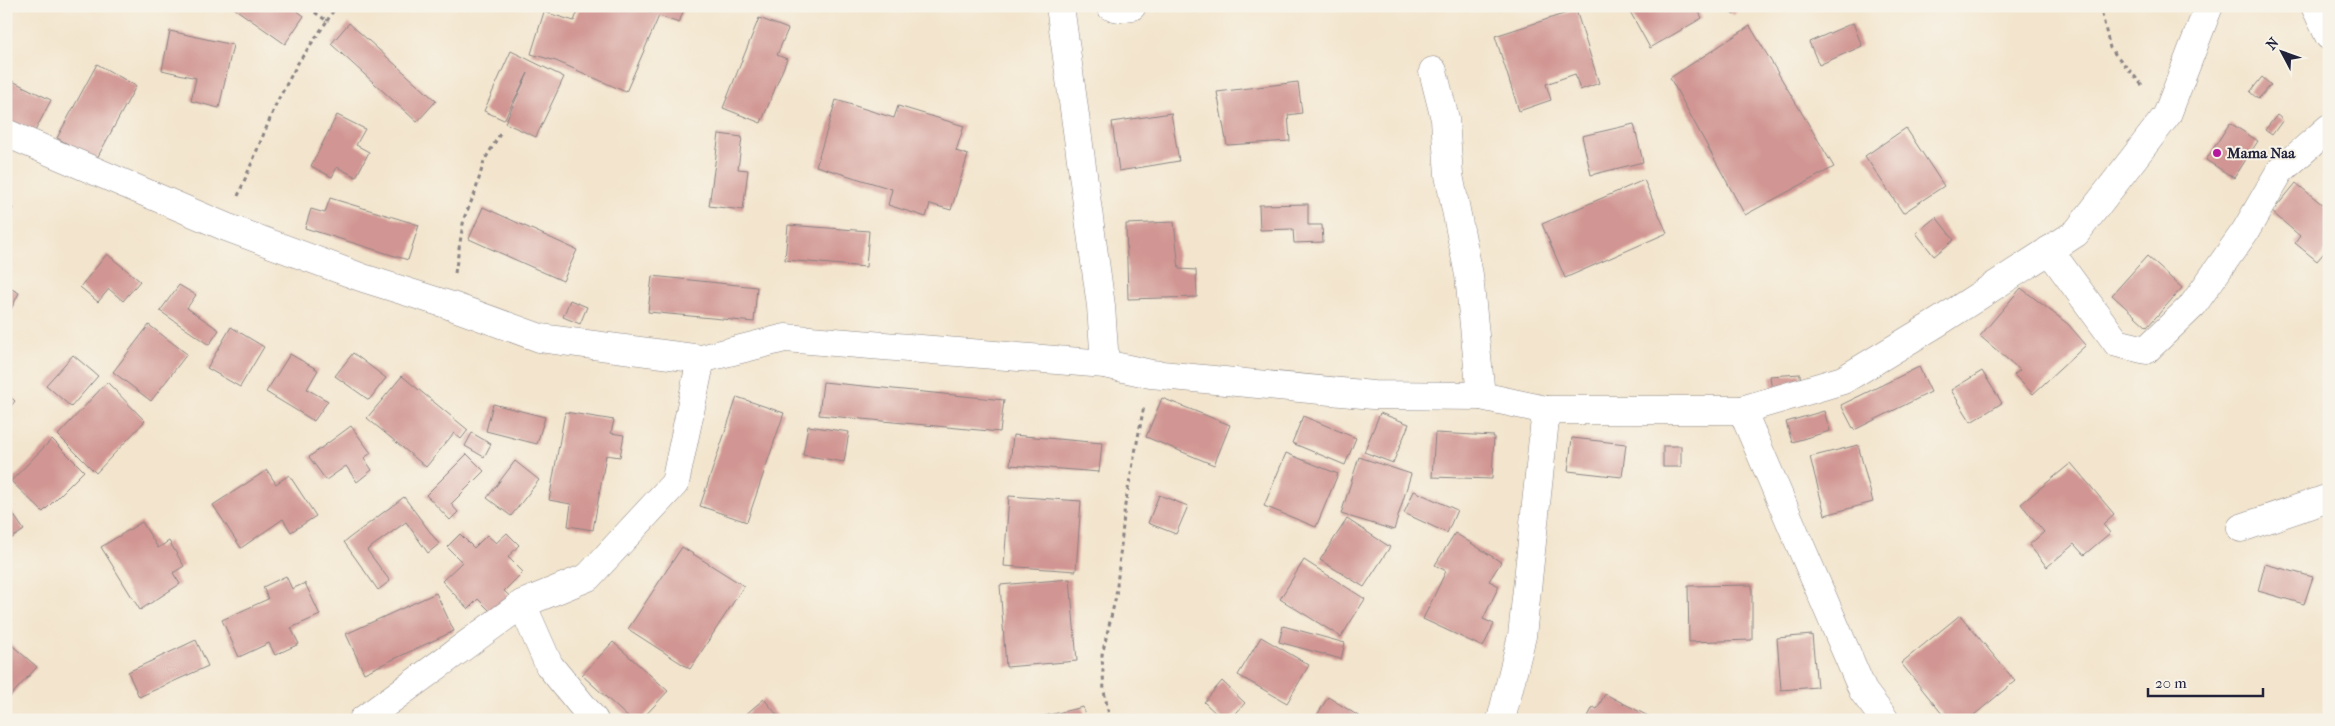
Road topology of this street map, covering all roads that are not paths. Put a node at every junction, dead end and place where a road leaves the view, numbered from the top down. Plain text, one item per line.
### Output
1 (1060, 6) edge
2 (1110, 6) edge
3 (1132, 6) edge
4 (2209, 6) edge
5 (2315, 6) edge
6 (2329, 36) edge
7 (1433, 71) dead end
8 (2329, 128) edge
9 (6, 133) edge
10 (2049, 250) junction
11 (701, 359) junction
12 (1105, 364) junction
13 (1481, 396) junction
14 (1546, 410) junction
15 (1742, 410) junction
16 (2329, 498) edge
17 (2241, 528) dead end
18 (522, 604) junction
19 (363, 720) edge
20 (594, 720) edge
21 (1501, 720) edge
22 (1885, 720) edge

1 - 12 street
2 - 3 street
4 - 10 street
5 - 6 street
7 - 13 street
8 - 10 street
9 - 11 street
10 - 15 street
11 - 12 street
11 - 18 street
12 - 13 street
13 - 14 street
14 - 15 street
14 - 21 street
15 - 22 street
16 - 17 street
18 - 19 street
18 - 20 street

